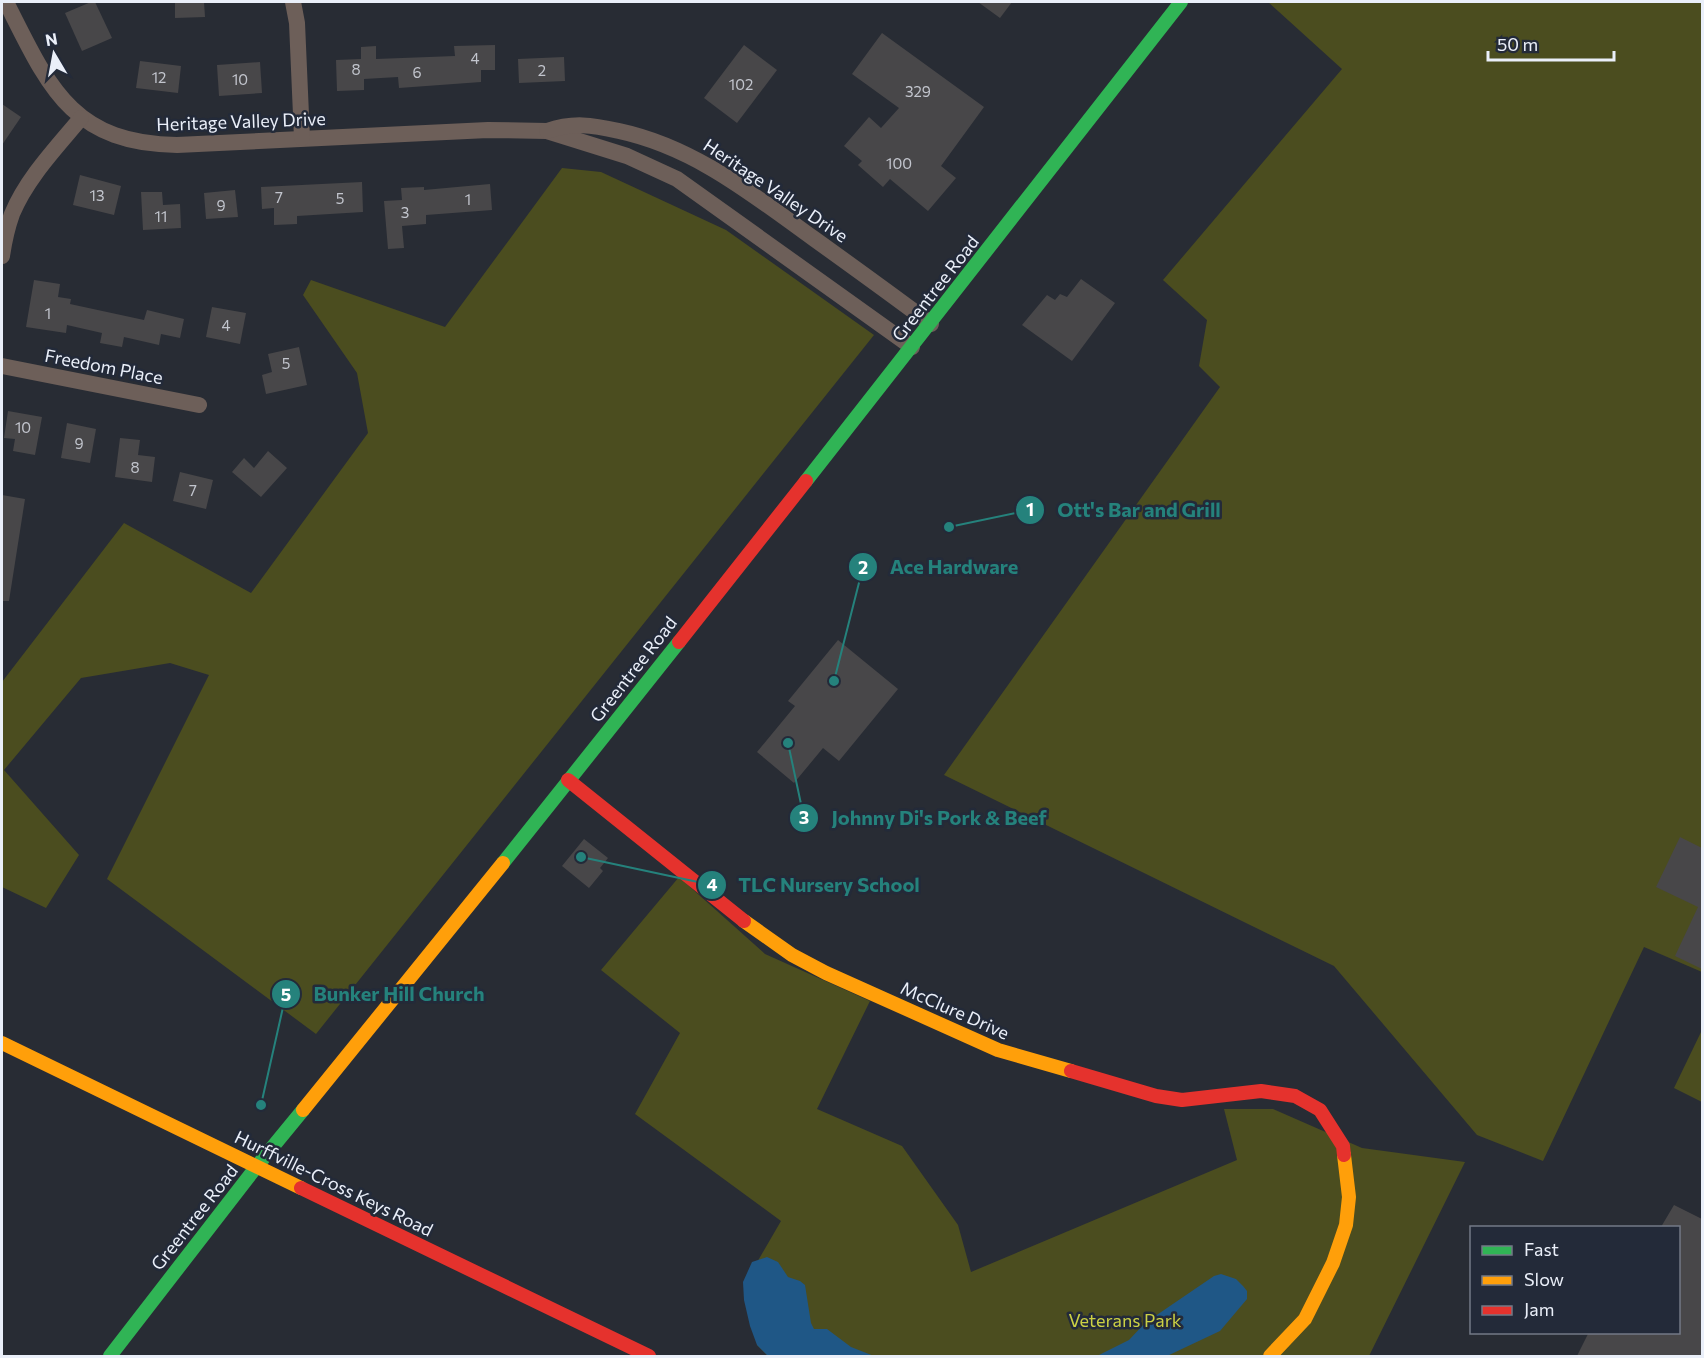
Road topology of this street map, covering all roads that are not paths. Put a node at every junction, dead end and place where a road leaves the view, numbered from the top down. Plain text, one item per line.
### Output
1 (6, 2) edge
2 (293, 2) edge
3 (1181, 2) edge
4 (81, 118) junction
5 (547, 131) junction
6 (302, 138) junction
7 (2, 256) edge
8 (931, 324) junction
9 (912, 347) junction
10 (2, 366) edge
11 (199, 405) dead end
12 (568, 780) junction
13 (2, 1043) edge
14 (257, 1166) junction
15 (110, 1356) edge
16 (649, 1356) edge
17 (1270, 1356) edge

1 - 4 street, Heritage Valley Drive
2 - 6 street
3 - 8 street, Greentree Road
4 - 6 street, Heritage Valley Drive
4 - 7 street
5 - 6 street, Heritage Valley Drive
5 - 8 street, Heritage Valley Drive
5 - 9 street, Heritage Valley Drive
8 - 9 street, Greentree Road
9 - 12 street, Greentree Road
10 - 11 street, Freedom Place
12 - 14 street, Greentree Road
12 - 17 street, McClure Drive
13 - 14 street, Hurffville-Cross Keys Road
14 - 15 street, Greentree Road
14 - 16 street, Hurffville-Cross Keys Road

